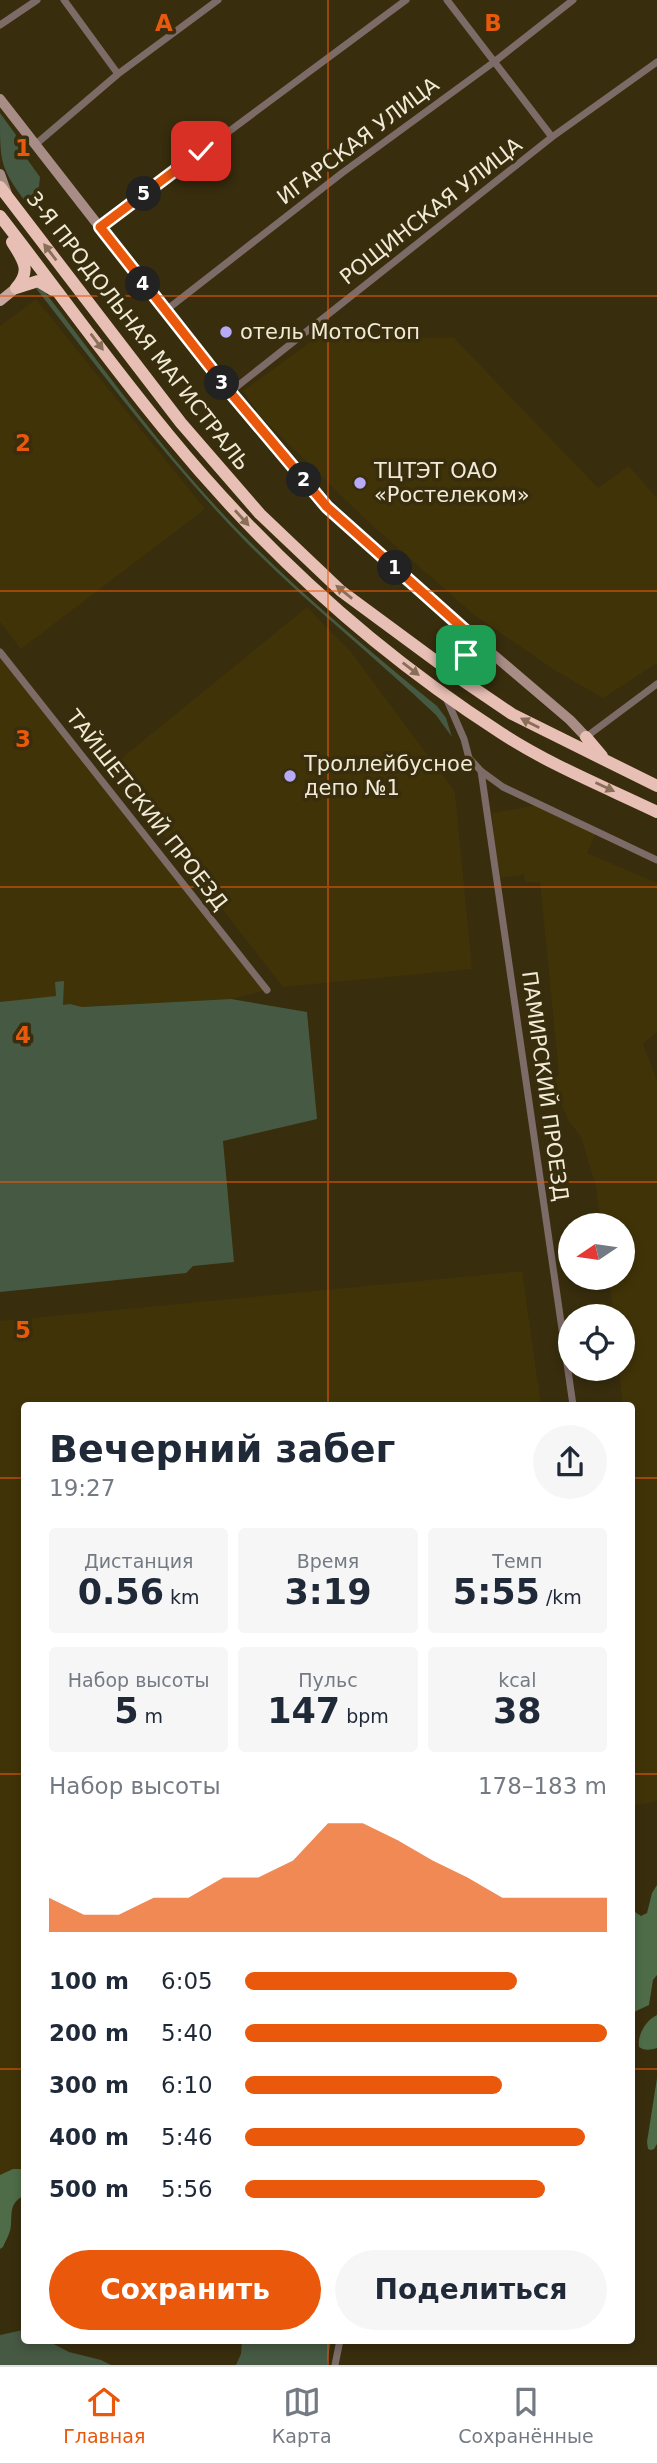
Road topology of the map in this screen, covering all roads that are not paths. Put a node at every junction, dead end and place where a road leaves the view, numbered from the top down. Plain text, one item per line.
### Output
1 (37, 0) edge
2 (64, 0) edge
3 (218, 0) edge
4 (407, 0) edge
5 (447, 0) edge
6 (573, 0) edge
7 (0, 25) edge
8 (494, 62) junction
9 (657, 62) edge
10 (118, 74) junction
11 (0, 99) edge
12 (552, 138) junction
13 (36, 144) junction
14 (0, 174) edge
15 (0, 187) edge
16 (9, 198) junction
17 (0, 216) edge
18 (0, 225) edge
19 (100, 227) junction
20 (16, 288) junction
21 (0, 301) edge
22 (70, 307) junction
23 (165, 311) junction
24 (230, 392) junction
25 (476, 640) junction
26 (0, 652) edge
27 (452, 673) junction
28 (657, 684) edge
29 (445, 696) junction
30 (586, 737) junction
31 (606, 762) junction
32 (481, 771) junction
33 (657, 786) edge
34 (657, 812) edge
35 (657, 860) edge
36 (267, 990) dead end
37 (573, 1402) edge
38 (339, 2344) edge
39 (335, 2365) edge

1 - 7 street
2 - 10 street
3 - 10 street
4 - 19 street
5 - 8 street
6 - 8 street, ИГАРСКАЯ УЛИЦА
8 - 12 street
8 - 23 street, ИГАРСКАЯ УЛИЦА
9 - 12 street, РОЩИНСКАЯ УЛИЦА
10 - 13 street
11 - 13 street
12 - 24 street, РОЩИНСКАЯ УЛИЦА
13 - 19 street
14 - 16 street
15 - 16 highway, 3-Я ПРОДОЛЬНАЯ МАГИСТРАЛЬ
27 -> 16 highway, 3-Я ПРОДОЛЬНАЯ МАГИСТРАЛЬ
17 - 22 highway, 3-Я ПРОДОЛЬНАЯ МАГИСТРАЛЬ
18 - 20 highway
19 - 23 street
20 - 21 main road
20 - 22 highway
22 -> 29 highway, 3-Я ПРОДОЛЬНАЯ МАГИСТРАЛЬ
23 - 24 street
24 - 25 street
25 - 27 street
25 - 30 street
26 - 36 street, ТАЙШЕТСКИЙ ПРОЕЗД
31 -> 27 highway, 3-Я ПРОДОЛЬНАЯ МАГИСТРАЛЬ
28 - 30 street
29 - 32 street
29 -> 34 highway, 3-Я ПРОДОЛЬНАЯ МАГИСТРАЛЬ
30 - 31 highway
31 - 33 highway, 3-Я ПРОДОЛЬНАЯ МАГИСТРАЛЬ
32 - 35 street
32 - 37 street, ПАМИРСКИЙ ПРОЕЗД
38 - 39 street

